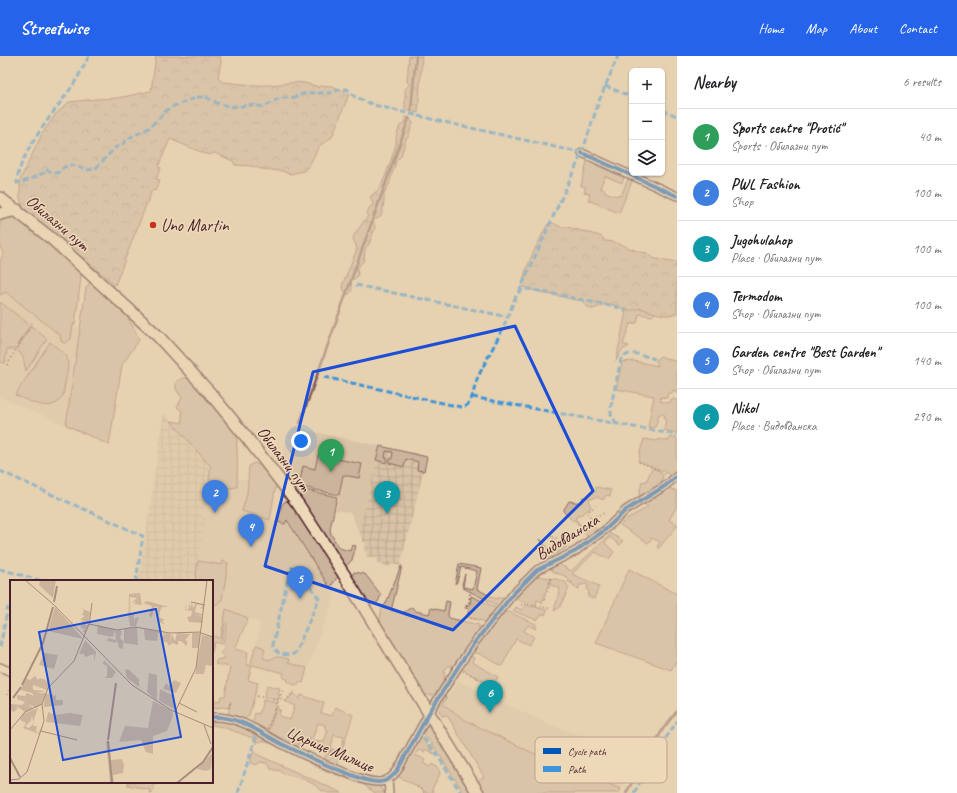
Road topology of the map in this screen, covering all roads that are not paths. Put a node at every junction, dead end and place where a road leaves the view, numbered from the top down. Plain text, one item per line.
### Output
1 (582, 153) dead end
2 (677, 196) edge
3 (0, 198) edge
4 (17, 210) junction
5 (0, 214) edge
6 (677, 476) edge
7 (0, 667) edge
8 (10, 672) edge
9 (429, 713) junction
10 (213, 717) edge
11 (388, 779) junction
12 (389, 793) edge
13 (478, 793) edge

1 - 2 street
3 - 4 main road, Обилазни пут
4 - 5 main road
4 - 9 main road, Обилазни пут
6 - 9 street, Видовданска
7 - 8 street
9 - 11 street, Царице Милице
9 - 13 main road, Обилазни пут
10 - 11 street, Царице Милице
11 - 12 street, Царице Милице

